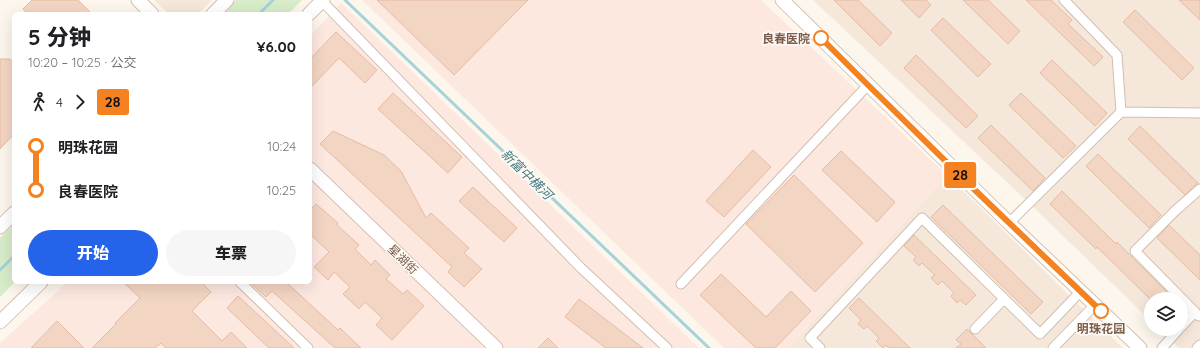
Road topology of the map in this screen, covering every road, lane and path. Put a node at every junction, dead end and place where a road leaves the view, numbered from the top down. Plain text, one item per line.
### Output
1 (138, 0) edge
2 (227, 0) edge
3 (323, 0) edge
4 (782, 0) edge
5 (1064, 0) edge
6 (150, 12) edge
7 (215, 12) edge
8 (311, 12) edge
9 (868, 85) junction
10 (1120, 112) junction
11 (1200, 113) edge
12 (312, 171) edge
13 (1200, 189) edge
14 (12, 215) edge
15 (1009, 223) junction
16 (0, 226) edge
17 (39, 284) edge
18 (242, 284) edge
19 (681, 284) dead end
20 (1080, 292) junction
21 (1004, 299) junction
22 (1095, 305) junction
23 (1198, 314) edge
24 (0, 322) edge
25 (1188, 322) edge
26 (975, 329) dead end
27 (1173, 336) edge
28 (1200, 345) edge
29 (308, 348) edge
30 (496, 348) edge
31 (667, 348) edge
32 (820, 348) edge
33 (1053, 348) edge
34 (1140, 348) edge
35 (1162, 348) edge
36 (1197, 348) edge

1 - 6 street
2 - 7 street
3 - 8 street
3 - 31 street
4 - 9 street
5 - 10 street
9 - 15 street
9 - 19 street
10 - 11 street
10 - 15 street
12 - 30 street, 星湖街
13 - 23 street
14 - 16 street
15 - 20 street
17 - 24 street
18 - 29 street
20 - 21 street
20 - 22 street
21 - 26 street
21 - 32 street
22 - 33 street
22 - 34 street
23 - 25 street
27 - 35 street
28 - 36 street

